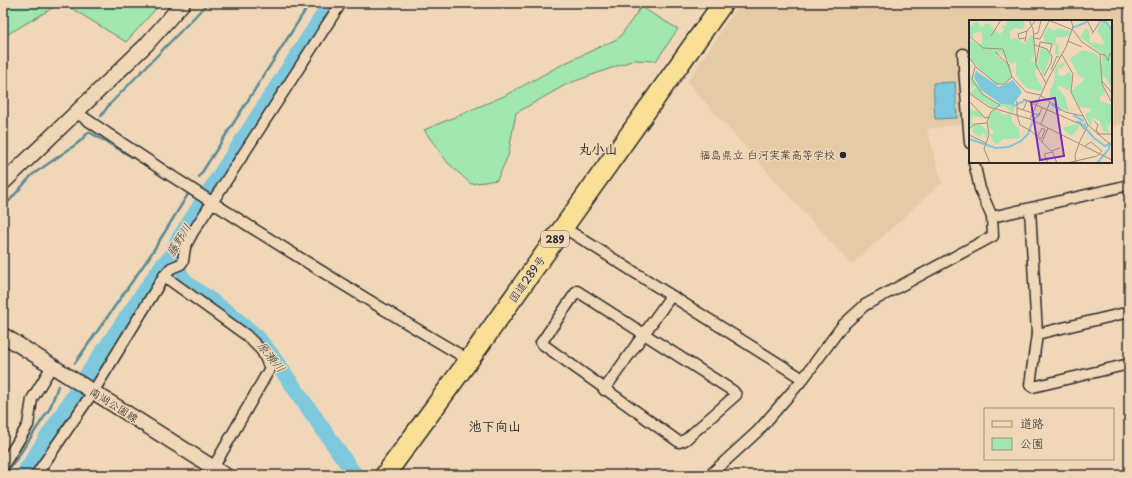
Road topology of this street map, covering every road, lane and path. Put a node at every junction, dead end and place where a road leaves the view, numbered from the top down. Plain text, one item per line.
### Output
1 (183, 3) edge
2 (341, 3) edge
3 (723, 3) edge
4 (963, 54) dead end
5 (77, 113) junction
6 (969, 130) edge
7 (974, 163) edge
8 (3, 183) edge
9 (1129, 185) edge
10 (212, 202) junction
11 (1030, 209) junction
12 (992, 217) junction
13 (564, 227) junction
14 (164, 276) junction
15 (671, 296) junction
16 (1129, 312) edge
17 (3, 334) edge
18 (643, 334) junction
19 (1038, 334) junction
20 (469, 360) junction
21 (1129, 364) edge
22 (52, 366) junction
23 (803, 379) junction
24 (604, 390) junction
25 (93, 392) junction
26 (3, 466) edge
27 (211, 471) edge
28 (385, 474) edge
29 (36, 475) edge
30 (226, 475) edge
31 (710, 475) edge

1 - 5 main road
2 - 10 street
3 - 13 highway, 国道289号 / 289
4 - 6 street
5 - 8 main road
5 - 10 street
7 - 12 street
9 - 11 street
10 - 14 street
10 - 20 street
11 - 12 street
11 - 19 street
12 - 23 street
13 - 15 street
13 - 20 highway, 国道289号 / 289
14 - 25 street
14 - 27 street
15 - 18 street
15 - 23 street
16 - 19 street
17 - 22 main road, 南湖公園線
18 - 24 street
18 - 24 street
18 - 24 street
19 - 21 street
20 - 28 highway, 国道289号 / 289
22 - 25 main road, 南湖公園線
22 - 26 street
23 - 31 street
25 - 27 main road, 南湖公園線
25 - 29 street
27 - 30 main road, 南湖公園線

